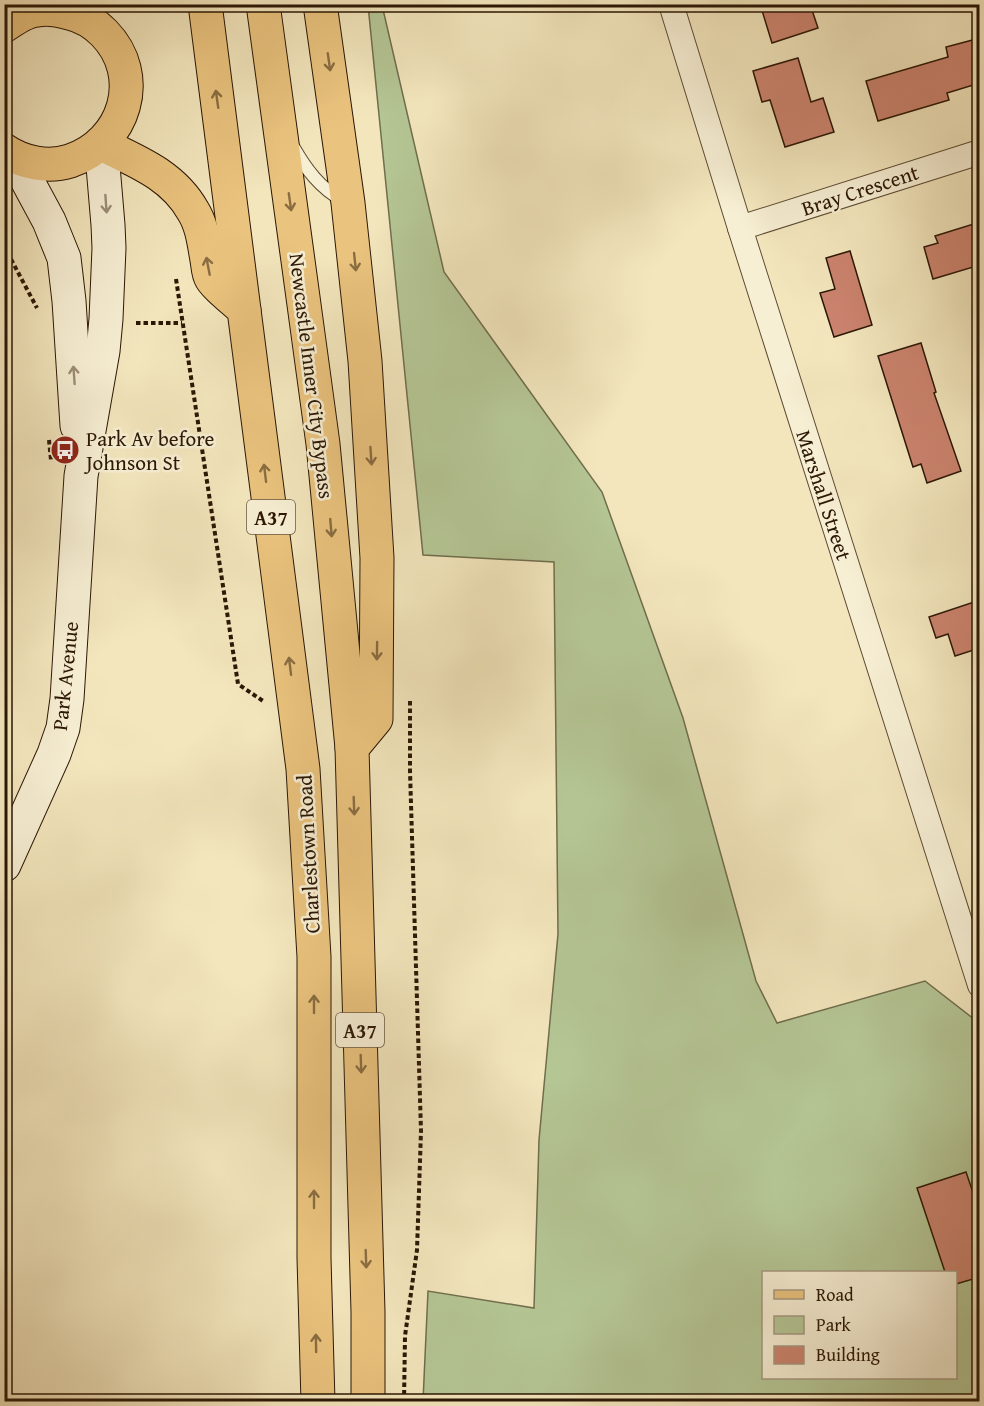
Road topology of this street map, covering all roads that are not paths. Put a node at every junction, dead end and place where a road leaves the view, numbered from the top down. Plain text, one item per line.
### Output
1 (205, 4) edge
2 (263, 4) edge
3 (320, 4) edge
4 (671, 4) edge
5 (27, 11) edge
6 (279, 123) junction
7 (100, 145) junction
8 (980, 152) edge
9 (9, 153) edge
10 (348, 204) junction
11 (740, 228) junction
12 (244, 310) junction
13 (81, 476) junction
14 (352, 748) junction
15 (4, 865) edge
16 (980, 985) edge
17 (318, 1401) edge
18 (369, 1401) edge

12 -> 1 main road, A37
2 - 6 main road, Newcastle Inner City Bypass / A37
3 -> 10 main road
4 - 11 street, Marshall Street
5 - 7 main road
6 - 10 lane
6 -> 14 main road, Newcastle Inner City Bypass / A37
7 - 9 main road
12 -> 7 main road
7 -> 13 main road, Park Avenue
8 - 11 street, Bray Crescent
13 -> 9 main road, Park Avenue
10 -> 14 main road
11 - 16 street, Marshall Street
17 -> 12 main road, Charlestown Road / A37
13 - 15 main road, Park Avenue
14 -> 18 main road, A37

